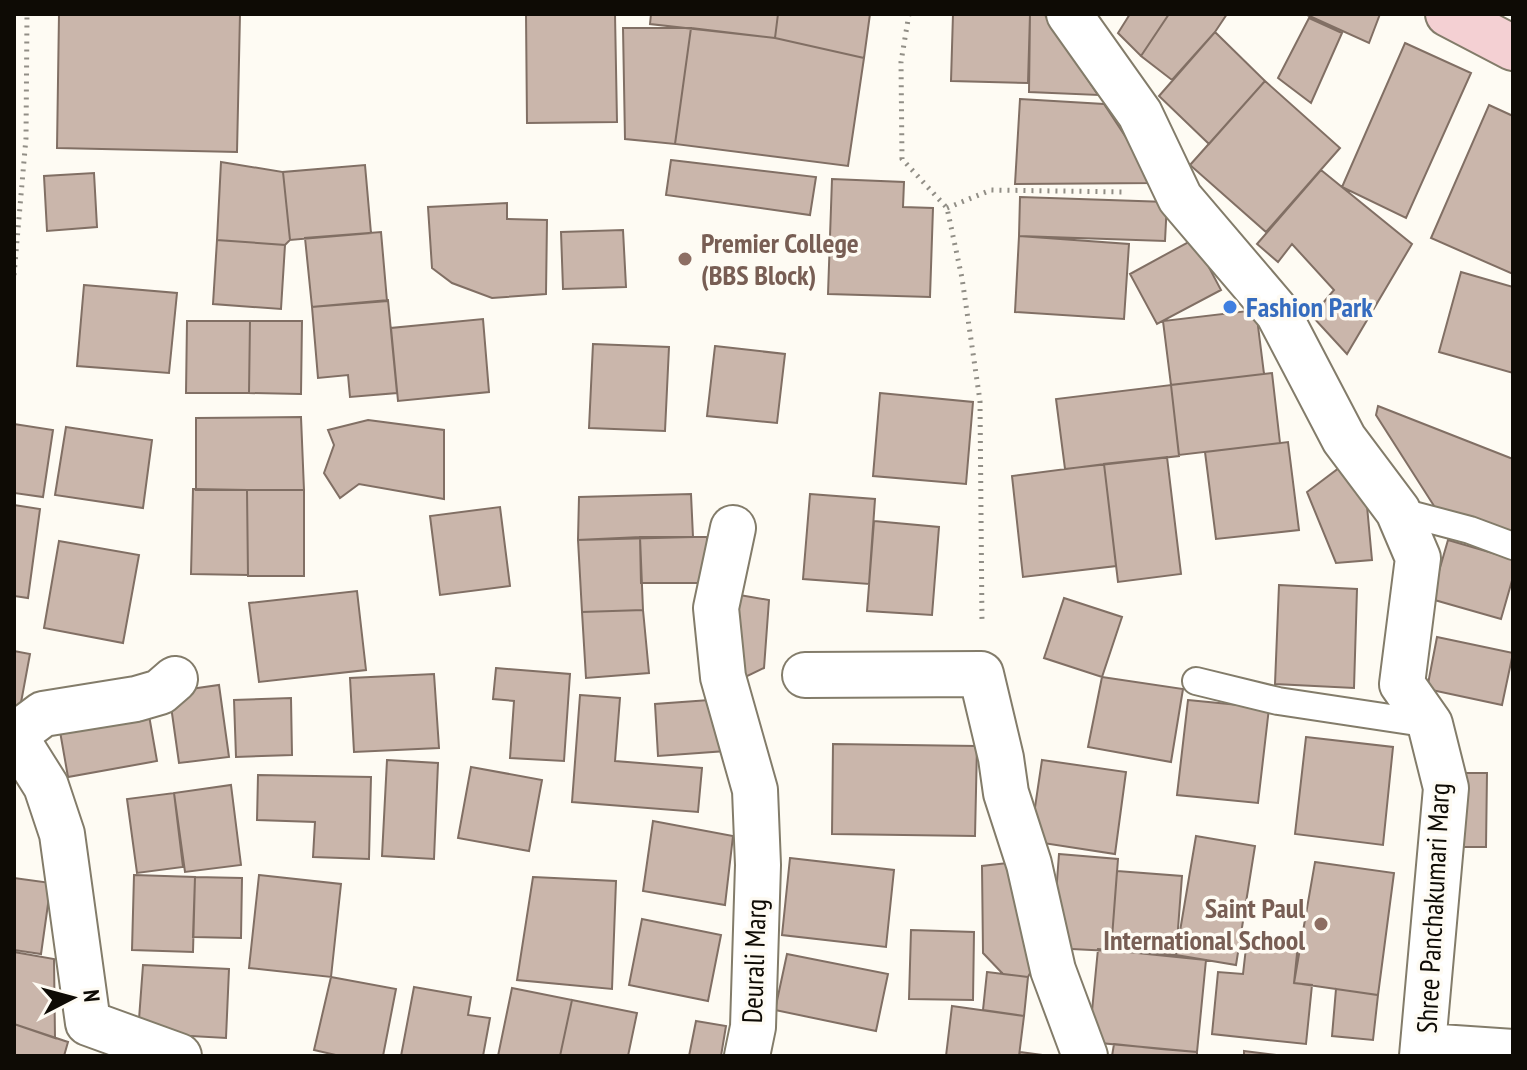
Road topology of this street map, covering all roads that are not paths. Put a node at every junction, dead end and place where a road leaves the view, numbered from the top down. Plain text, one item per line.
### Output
1 (1069, 14) edge
2 (1448, 14) edge
3 (1513, 48) edge
4 (1398, 511) junction
5 (733, 528) dead end
6 (1513, 546) edge
7 (805, 675) dead end
8 (175, 679) dead end
9 (1196, 681) dead end
10 (1430, 724) junction
11 (14, 735) edge
12 (86, 1040) edge
13 (1424, 1051) edge
14 (1513, 1052) edge
15 (179, 1056) edge
16 (747, 1056) edge
17 (1085, 1056) edge

1 - 4 street, Shree Panchakumari Marg
2 - 3 main road
4 - 6 lane
4 - 10 street, Shree Panchakumari Marg
5 - 16 street, Deurali Marg
7 - 17 street
8 - 11 street
9 - 10 lane
10 - 13 street, Shree Panchakumari Marg
11 - 12 street
12 - 15 street
13 - 14 street

